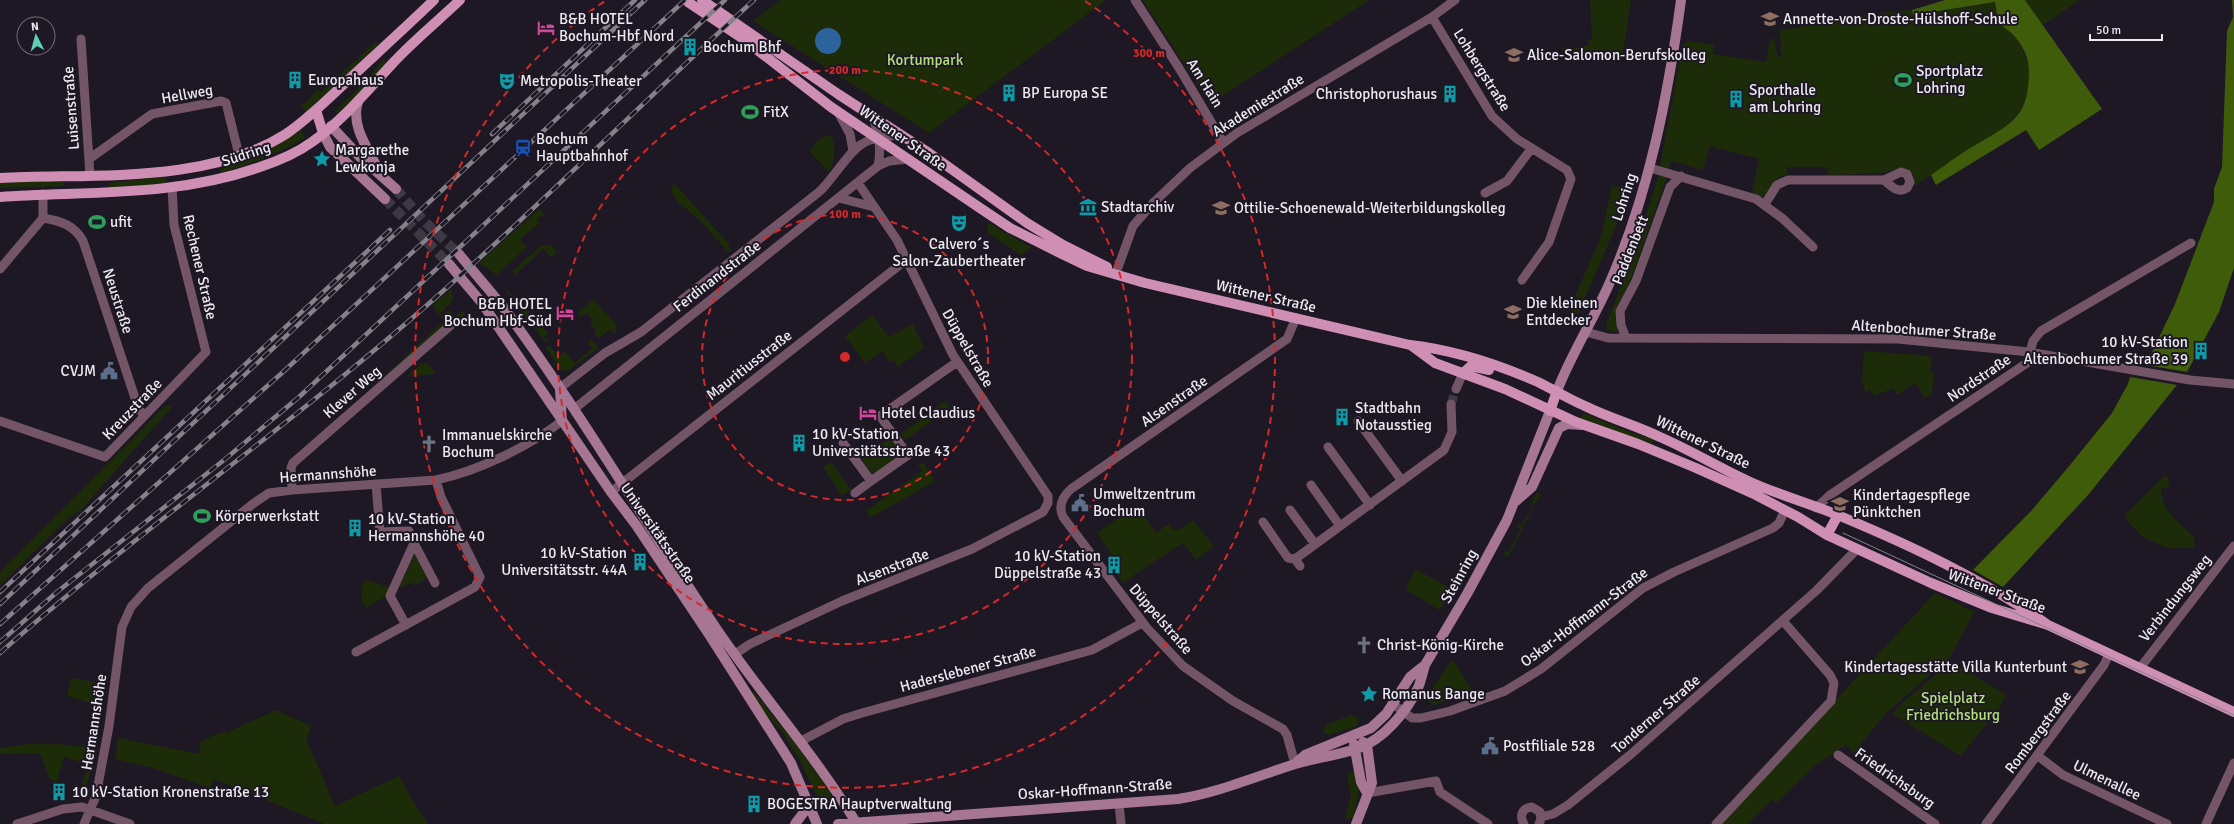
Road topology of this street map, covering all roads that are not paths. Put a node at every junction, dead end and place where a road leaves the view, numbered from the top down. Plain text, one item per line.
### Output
1 (434, 0) edge
2 (460, 0) edge
3 (702, 0) edge
4 (1135, 0) edge
5 (1455, 0) edge
6 (1681, 0) edge
7 (688, 2) dead end
8 (1432, 17) junction
9 (81, 39) dead end
10 (358, 102) junction
11 (316, 110) junction
12 (838, 112) junction
13 (873, 116) junction
14 (331, 126) junction
15 (323, 133) junction
16 (901, 135) junction
17 (879, 138) junction
18 (1223, 142) junction
19 (1531, 149) junction
20 (853, 151) junction
21 (239, 155) junction
22 (89, 159) junction
23 (908, 159) junction
24 (195, 166) junction
25 (878, 166) junction
26 (1650, 168) junction
27 (381, 174) junction
28 (90, 176) junction
29 (1681, 176) junction
30 (0, 178) edge
31 (1884, 180) dead end
32 (858, 183) junction
33 (172, 187) junction
34 (396, 189) tunnel mouth
35 (1485, 192) dead end
36 (43, 194) junction
37 (90, 194) junction
38 (0, 197) edge
39 (839, 198) junction
40 (385, 199) tunnel mouth
41 (1765, 204) junction
42 (874, 208) junction
43 (43, 218) junction
44 (2190, 243) dead end
45 (1813, 247) dead end
46 (459, 254) tunnel mouth
47 (906, 260) junction
48 (449, 264) tunnel mouth
49 (0, 270) edge
50 (1116, 273) junction
51 (1522, 280) dead end
52 (1296, 318) junction
53 (452, 325) dead end
54 (1586, 332) junction
55 (1626, 338) junction
56 (1410, 345) junction
57 (206, 352) joint
58 (2029, 352) junction
59 (957, 362) junction
60 (1463, 373) junction
61 (1516, 374) junction
62 (2234, 384) edge
63 (560, 388) junction
64 (1456, 389) tunnel mouth
65 (1557, 391) junction
66 (1451, 404) tunnel mouth
67 (574, 409) junction
68 (1550, 410) junction
69 (145, 415) junction
70 (0, 421) edge
71 (562, 421) junction
72 (1358, 421) dead end
73 (1590, 426) junction
74 (843, 443) dead end
75 (1328, 447) dead end
76 (436, 480) junction
77 (871, 481) junction
78 (1402, 481) junction
79 (623, 483) junction
80 (376, 484) junction
81 (1311, 485) dead end
82 (292, 490) junction
83 (611, 492) junction
84 (855, 493) dead end
85 (1048, 496) joint
86 (1516, 501) junction
87 (1061, 502) joint
88 (1370, 504) junction
89 (1816, 508) junction
90 (1290, 510) dead end
91 (1785, 510) junction
92 (1838, 515) junction
93 (1263, 522) dead end
94 (1340, 526) junction
95 (1827, 535) junction
96 (414, 543) junction
97 (1315, 544) junction
98 (2234, 546) edge
99 (1857, 549) junction
100 (435, 583) dead end
101 (1783, 622) junction
102 (1142, 623) junction
103 (406, 625) junction
104 (2048, 625) junction
105 (356, 652) dead end
106 (735, 654) junction
107 (2109, 654) junction
108 (728, 663) junction
109 (1425, 664) junction
110 (2140, 668) junction
111 (1393, 704) junction
112 (1403, 711) junction
113 (2234, 712) edge
114 (1354, 736) junction
115 (801, 741) junction
116 (1367, 745) junction
117 (1354, 750) junction
118 (1838, 755) dead end
119 (2038, 756) junction
120 (2234, 763) edge
121 (1295, 764) junction
122 (1367, 793) junction
123 (1119, 803) junction
124 (812, 807) junction
125 (91, 809) junction
126 (891, 821) edge
127 (1540, 821) edge
128 (857, 823) edge
129 (17, 824) edge
130 (84, 824) edge
131 (130, 824) edge
132 (795, 824) edge
133 (818, 824) edge
134 (838, 824) edge
135 (1121, 824) edge
136 (1356, 824) edge
137 (1488, 824) edge
138 (1524, 824) edge
139 (1716, 824) edge
140 (1935, 824) edge
141 (1986, 824) edge
142 (2167, 824) edge
143 (2206, 824) edge

1 - 11 main road, Südring
2 - 10 main road, Südring
3 - 13 main road, Wittener Straße
4 - 18 street, Am Hain
5 - 8 street, Akademiestraße
6 - 26 street, Lohring
7 - 12 main road, Wittener Straße
8 - 18 street, Akademiestraße
8 - 19 street, Lohbergstraße
9 - 22 street, Luisenstraße
10 - 14 main road, Südring
10 - 27 street
11 - 14 main road
11 - 15 main road
11 - 21 main road, Südring
12 - 17 main road, Wittener Straße
12 - 20 street
13 - 16 main road, Wittener Straße
13 - 17 street
14 - 15 main road, Südring
14 - 27 street
15 - 33 main road, Südring
15 - 40 street
16 - 17 street, Ferdinandstraße
16 - 50 main road, Wittener Straße
17 - 20 street, Ferdinandstraße
17 - 23 main road, Wittener Straße
17 - 25 street
18 - 50 street, Akademiestraße
19 - 35 street
19 - 51 street, Lohbergstraße
20 - 63 street, Ferdinandstraße
21 - 22 street, Hellweg
21 - 24 main road, Südring
22 - 28 street, Luisenstraße
23 - 25 street, Ferdinandstraße
23 - 50 main road, Wittener Straße
24 - 28 main road, Südring
24 - 33 main road, Südring
25 - 32 street, Ferdinandstraße
26 - 29 street
26 - 54 street, Lohring
27 - 34 street
28 - 30 main road, Südring
28 - 37 main road
29 - 41 street
29 - 55 street, Paddenbett
31 - 41 street
32 - 39 street, Ferdinandstraße
32 - 42 street, Düppelstraße
33 - 37 main road, Südring
33 - 57 street, Rechener Straße
36 - 37 main road, Südring
36 - 38 main road, Südring
36 - 43 street
39 - 42 street
39 - 67 street, Ferdinandstraße
41 - 45 street
42 - 47 street, Düppelstraße
43 - 49 street
43 - 69 street, Neustraße
44 - 58 street, Nordstraße
46 - 63 street, Universitätsstraße
47 - 59 street, Düppelstraße
47 - 79 street, Mauritiusstraße
48 - 71 street, Universitätsstraße
50 - 52 main road, Wittener Straße
52 - 56 main road, Wittener Straße
52 - 87 street, Alsenstraße
53 - 82 street, Klever Weg
54 - 55 street, Altenbochumer Straße
54 - 65 street, Lohring
55 - 58 street, Altenbochumer Straße
56 - 60 main road, Wittener Straße
56 - 61 main road, Wittener Straße
57 - 69 street, Kreuzstraße
58 - 62 street, Altenbochumer Straße
58 - 89 street, Nordstraße
59 - 77 street
59 - 85 street, Düppelstraße
60 - 61 main road, Wittener Straße
60 - 64 street
60 - 68 main road, Wittener Straße
61 - 65 main road, Wittener Straße
63 - 67 street, Universitätsstraße
63 - 71 street
65 - 68 main road
65 - 89 main road, Wittener Straße
66 - 78 street
67 - 71 street
67 - 79 street, Universitätsstraße
68 - 73 main road, Wittener Straße
68 - 86 street, Steinring
69 - 70 street, Kreuzstraße
71 - 76 street, Hermannshöhe
71 - 83 street, Universitätsstraße
72 - 78 street
73 - 86 street, Steinring
73 - 91 main road, Wittener Straße
74 - 77 street
75 - 88 street
76 - 80 street, Hermannshöhe
76 - 103 street
77 - 84 street
78 - 88 street
79 - 83 street, Mauritiusstraße
79 - 106 street, Universitätsstraße
80 - 82 street, Hermannshöhe
80 - 96 street
81 - 94 street
82 - 125 street, Hermannshöhe
83 - 108 street, Universitätsstraße
85 - 106 street, Alsenstraße
86 - 109 street, Steinring
87 - 102 street, Düppelstraße
88 - 94 street
89 - 92 main road, Wittener Straße
90 - 97 street
91 - 95 main road, Wittener Straße
91 - 112 street, Oskar-Hoffmann-Straße
92 - 95 main road
92 - 104 main road, Wittener Straße
93 - 97 street
94 - 97 street
95 - 99 main road, Wittener Straße
96 - 100 street
96 - 103 street
98 - 110 street, Verbindungsweg
99 - 101 street, Tonderner Straße
99 - 104 main road, Wittener Straße
101 - 127 street, Tonderner Straße
101 - 139 street
102 - 115 street, Haderslebener Straße
102 - 121 street, Düppelstraße
103 - 105 street
104 - 107 main road, Wittener Straße
106 - 108 street
106 - 115 street, Universitätsstraße
107 - 110 main road, Wittener Straße
107 - 119 street, Rombergstraße
108 - 124 street, Universitätsstraße
109 - 111 street, Steinring
109 - 112 street, Steinring
110 - 113 main road, Wittener Straße
111 - 112 street, Oskar-Hoffmann-Straße
111 - 114 street, Steinring
112 - 116 street, Steinring
114 - 116 street
114 - 117 street
114 - 121 street, Oskar-Hoffmann-Straße
115 - 128 street, Universitätsstraße
116 - 117 street, Steinring
116 - 122 street
117 - 121 street, Oskar-Hoffmann-Straße
117 - 122 street
118 - 140 street, Friedrichsburg
119 - 141 street, Rombergstraße
119 - 142 street, Ulmenallee
120 - 143 street
121 - 123 street, Oskar-Hoffmann-Straße
122 - 136 street
122 - 137 street
123 - 126 street, Oskar-Hoffmann-Straße
123 - 135 street
124 - 132 street
124 - 133 street, Universitätsstraße
125 - 129 street
125 - 130 street, Hermannshöhe
125 - 131 street
126 - 128 street, Oskar-Hoffmann-Straße
127 - 138 street, Tonderner Straße
128 - 134 street, Oskar-Hoffmann-Straße

